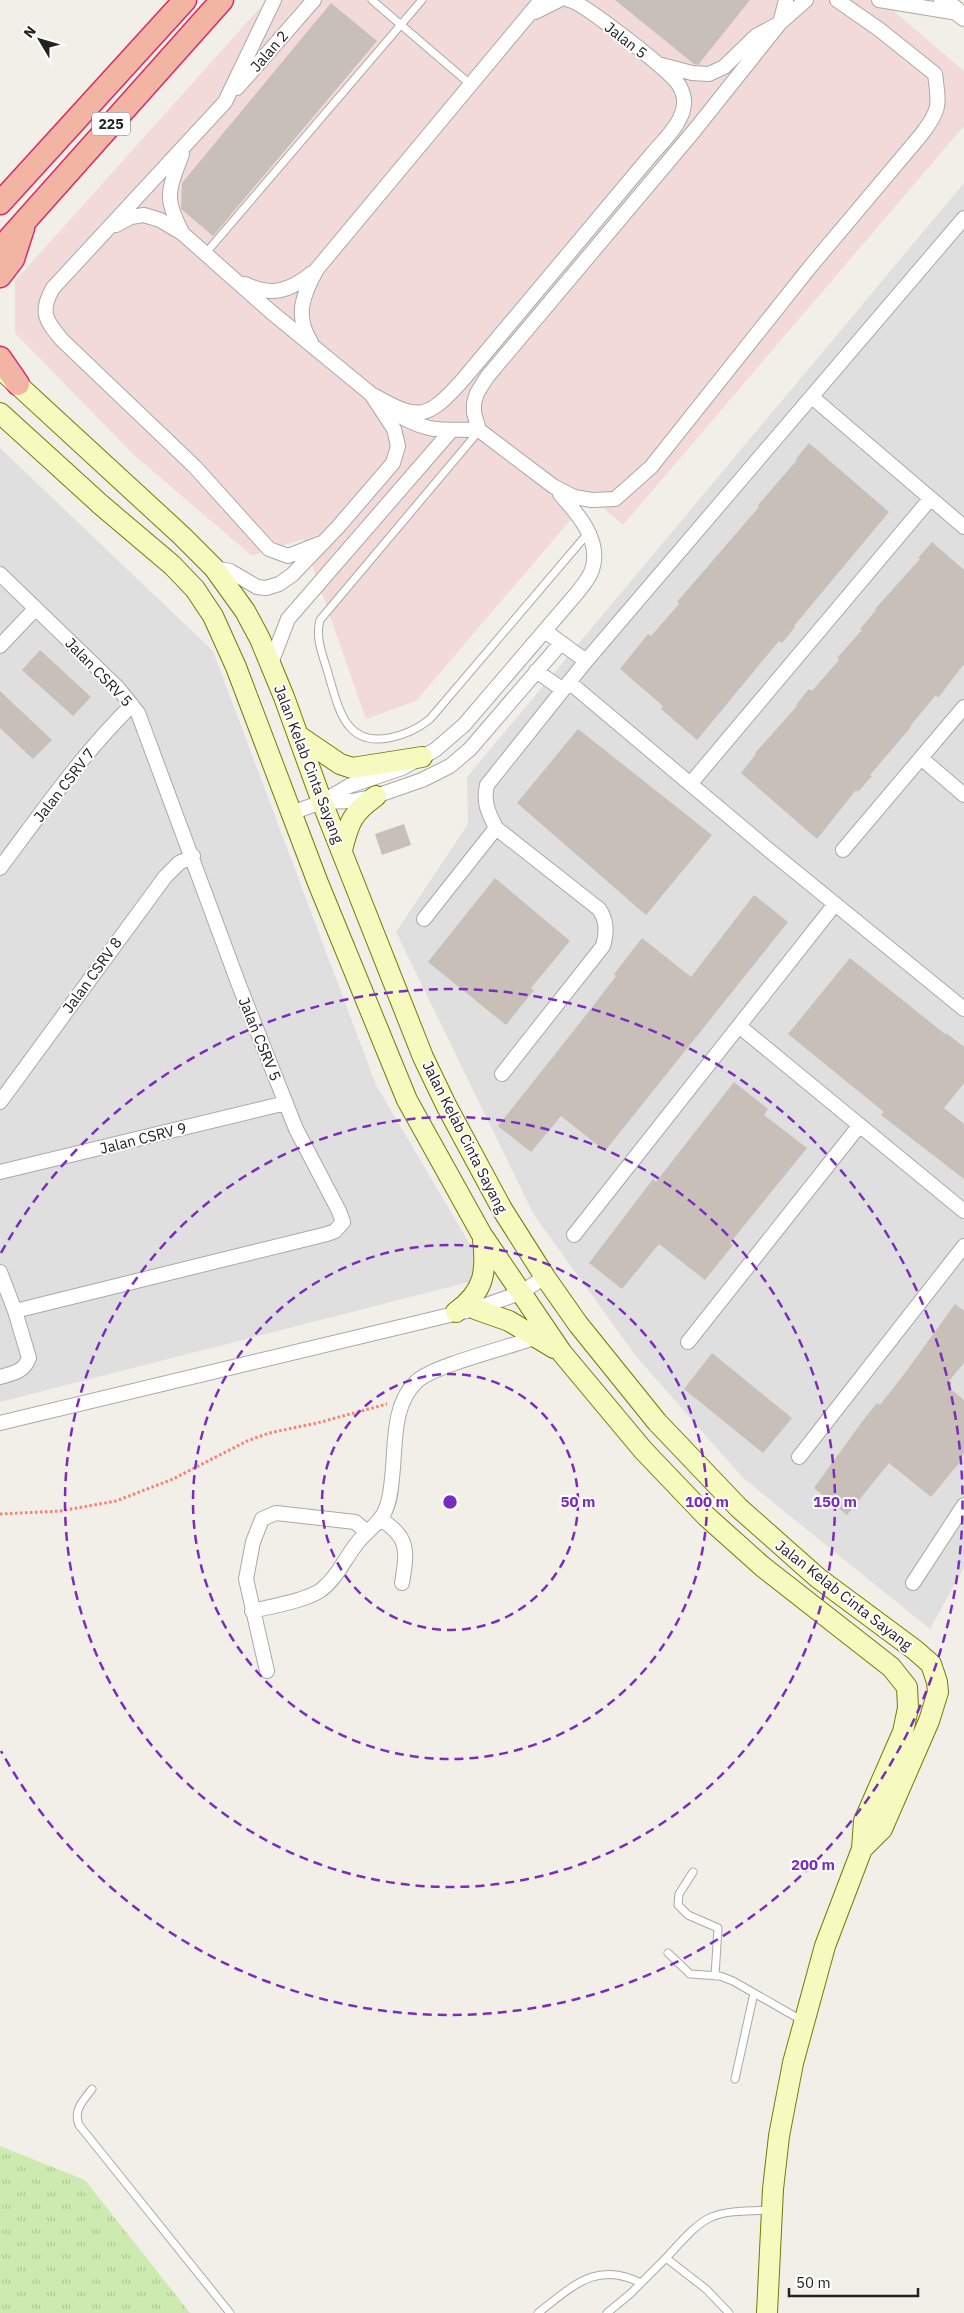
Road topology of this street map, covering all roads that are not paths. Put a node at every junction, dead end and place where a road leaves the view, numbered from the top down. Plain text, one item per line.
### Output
1 (185, 0) edge
2 (222, 0) edge
3 (274, 0) edge
4 (314, 0) edge
5 (372, 0) edge
6 (422, 0) edge
7 (541, 0) edge
8 (559, 0) edge
9 (569, 0) edge
10 (786, 0) edge
11 (806, 0) edge
12 (837, 0) edge
13 (879, 0) edge
14 (943, 0) edge
15 (961, 15) edge
16 (527, 16) junction
17 (780, 23) junction
18 (401, 24) junction
19 (657, 64) junction
20 (470, 84) junction
21 (225, 102) junction
22 (183, 149) junction
23 (0, 203) edge
24 (964, 218) edge
25 (26, 220) junction
26 (182, 233) junction
27 (95, 240) junction
28 (0, 249) edge
29 (206, 254) junction
30 (318, 269) junction
31 (0, 276) edge
32 (231, 277) junction
33 (316, 348) junction
34 (0, 358) edge
35 (0, 369) edge
36 (18, 384) junction
37 (371, 394) junction
38 (812, 397) junction
39 (0, 412) edge
40 (479, 430) junction
41 (450, 432) junction
42 (553, 486) junction
43 (930, 499) junction
44 (964, 527) edge
45 (589, 532) junction
46 (324, 542) junction
47 (214, 568) junction
48 (0, 574) edge
49 (35, 609) junction
50 (545, 631) junction
51 (561, 643) junction
52 (0, 646) edge
53 (586, 661) junction
54 (271, 663) junction
55 (536, 671) junction
56 (566, 686) junction
57 (132, 705) junction
58 (964, 707) edge
59 (298, 736) junction
60 (422, 757) junction
61 (921, 758) junction
62 (691, 783) junction
63 (964, 795) edge
64 (376, 796) junction
65 (322, 802) junction
66 (290, 813) junction
67 (496, 828) junction
68 (342, 850) junction
69 (843, 850) dead end
70 (193, 856) junction
71 (0, 868) edge
72 (835, 904) junction
73 (424, 919) dead end
74 (964, 1009) edge
75 (739, 1026) junction
76 (502, 1074) dead end
77 (0, 1102) edge
78 (286, 1103) junction
79 (859, 1126) junction
80 (0, 1172) edge
81 (964, 1211) edge
82 (482, 1235) junction
83 (574, 1235) dead end
84 (964, 1246) edge
85 (0, 1272) edge
86 (545, 1277) junction
87 (520, 1293) junction
88 (466, 1310) junction
89 (15, 1311) junction
90 (537, 1337) junction
91 (688, 1342) dead end
92 (562, 1353) junction
93 (0, 1377) edge
94 (0, 1423) edge
95 (799, 1457) dead end
96 (964, 1505) edge
97 (380, 1519) junction
98 (367, 1532) junction
99 (402, 1583) dead end
100 (913, 1583) dead end
101 (252, 1611) junction
102 (267, 1671) dead end
103 (862, 1849) junction
104 (693, 1872) dead end
105 (668, 1953) dead end
106 (715, 1976) junction
107 (754, 1993) junction
108 (803, 2021) junction
109 (735, 2079) dead end
110 (92, 2089) dead end
111 (771, 2210) junction
112 (666, 2258) junction
113 (641, 2283) junction
114 (230, 2313) edge
115 (538, 2313) edge
116 (607, 2313) edge
117 (729, 2313) edge
118 (767, 2313) edge

1 - 23 highway, 225
2 - 25 highway, 225
3 - 21 street
4 - 21 street, Jalan 2
5 - 18 lane
6 - 18 lane
7 - 16 street
8 - 16 street
9 - 19 street, Jalan 5
10 - 17 street
11 - 17 street
12 - 42 street
13 - 15 street
14 - 15 street
16 - 20 street
17 - 19 street
17 - 40 street
18 - 20 lane
18 - 29 lane
19 - 37 street, Jalan 5
20 - 30 street
21 - 22 street, Jalan 2
22 - 26 street
22 - 27 street, Jalan 2
24 - 38 street
25 - 28 highway, 225
25 - 31 highway
26 - 27 street
26 - 29 street
27 - 46 street
29 - 32 street
30 - 32 street
30 - 33 street
32 - 33 street
33 - 37 street
34 - 36 highway
35 - 36 main road, Jalan Kelab Cinta Sayang
36 - 47 main road, Jalan Kelab Cinta Sayang
37 - 41 street
37 - 46 street
38 - 43 street
38 - 53 street
39 - 66 main road, Jalan Kelab Cinta Sayang
40 - 41 street
40 - 42 street
40 - 45 lane
41 - 54 street
42 - 45 street
43 - 44 street
43 - 62 street
45 - 50 street
46 - 47 street
47 - 54 main road, Jalan Kelab Cinta Sayang
48 - 49 street, Jalan CSRV 5
49 - 52 street
49 - 57 street, Jalan CSRV 5
50 - 51 street
50 - 60 street
51 - 53 street
51 - 55 street
53 - 56 street
54 - 59 main road, Jalan Kelab Cinta Sayang
55 - 56 street
55 - 64 street
56 - 62 street
56 - 67 street
57 - 70 street, Jalan CSRV 5
57 - 71 street, Jalan CSRV 7
58 - 61 street
59 - 60 main road
59 - 65 main road, Jalan Kelab Cinta Sayang
60 - 65 street
61 - 63 street
61 - 69 street
62 - 72 street
64 - 65 street
64 - 68 main road
65 - 66 street
65 - 68 main road, Jalan Kelab Cinta Sayang
66 - 82 main road, Jalan Kelab Cinta Sayang
67 - 73 street
67 - 76 street
68 - 86 main road, Jalan Kelab Cinta Sayang
70 - 77 street, Jalan CSRV 8
70 - 78 street, Jalan CSRV 5
72 - 74 street
72 - 75 street
75 - 79 street
75 - 83 street
78 - 80 street, Jalan CSRV 9
78 - 89 street, Jalan CSRV 5
79 - 81 street
79 - 91 street
82 - 87 main road, Jalan Kelab Cinta Sayang
82 - 88 main road
84 - 95 street
85 - 89 street
86 - 87 street
86 - 103 main road, Jalan Kelab Cinta Sayang
87 - 88 street
87 - 92 main road, Jalan Kelab Cinta Sayang
88 - 90 main road
88 - 94 street
89 - 93 street
90 - 92 main road
90 - 97 street
92 - 103 main road, Jalan Kelab Cinta Sayang
96 - 100 street
97 - 98 street
97 - 99 street
98 - 101 street
98 - 101 street
101 - 102 street
103 - 108 main road, Jalan Kelab Cinta Sayang
104 - 106 lane
105 - 106 lane
106 - 107 lane
107 - 108 lane
107 - 109 lane
108 - 111 main road, Jalan Kelab Cinta Sayang
110 - 114 lane
111 - 112 lane
111 - 118 main road, Jalan Kelab Cinta Sayang
112 - 113 lane
112 - 117 lane
113 - 115 lane
113 - 116 lane

